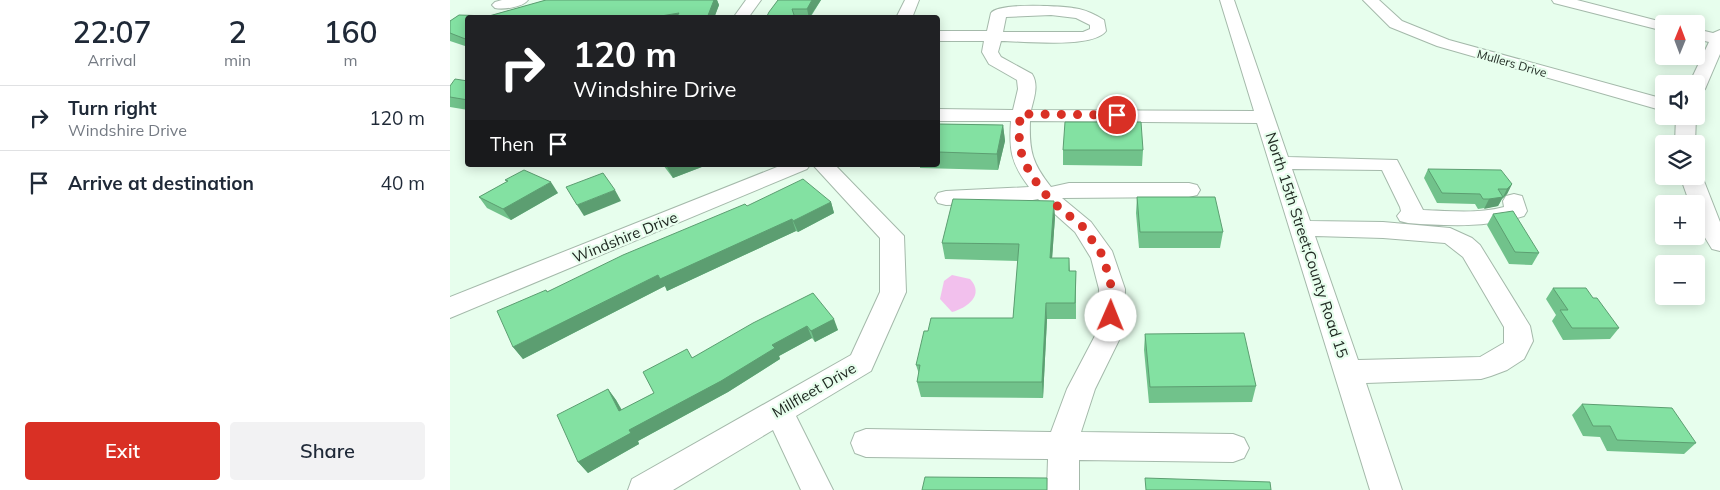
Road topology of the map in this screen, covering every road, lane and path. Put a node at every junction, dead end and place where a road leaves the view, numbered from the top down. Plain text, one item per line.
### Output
1 (521, 0) edge
2 (754, 0) edge
3 (912, 0) edge
4 (1228, 0) edge
5 (1370, 0) edge
6 (1559, 0) edge
7 (500, 5) dead end
8 (742, 15) edge
9 (905, 15) edge
10 (1655, 24) edge
11 (940, 36) edge
12 (1705, 36) edge
13 (993, 37) junction
14 (1719, 38) edge
15 (1702, 75) edge
16 (1655, 102) edge
17 (1020, 114) junction
18 (940, 115) edge
19 (1266, 117) junction
20 (1281, 163) junction
21 (795, 167) edge
22 (825, 167) edge
23 (1694, 185) edge
24 (1189, 190) dead end
25 (1045, 193) junction
26 (946, 198) dead end
27 (1514, 201) dead end
28 (1414, 216) junction
29 (1299, 220) junction
30 (1720, 242) edge
31 (450, 308) edge
32 (1348, 372) junction
33 (779, 411) junction
34 (866, 443) dead end
35 (1064, 445) junction
36 (1233, 448) dead end
37 (644, 490) edge
38 (818, 490) edge
39 (1063, 490) edge
40 (1386, 490) edge

1 - 7 street
2 - 8 street
3 - 9 street
4 - 19 street, North 15th Street;County Road 15
5 - 16 street, Mullers Drive
6 - 10 street
11 - 13 street
12 - 14 street
13 - 13 street
13 - 17 street
14 - 15 street
17 - 18 street
17 - 19 street
17 - 25 street
19 - 20 street, North 15th Street;County Road 15
20 - 28 street
20 - 29 street, North 15th Street;County Road 15
21 - 31 street, Windshire Drive
22 - 33 street, Millfleet Drive
23 - 30 street
24 - 25 street
25 - 26 street
25 - 35 street
27 - 28 street
28 - 29 street
29 - 32 street, North 15th Street;County Road 15
29 - 32 street
32 - 40 street, North 15th Street;County Road 15
33 - 37 street, Millfleet Drive
33 - 38 street
34 - 35 street
35 - 36 street
35 - 39 street

